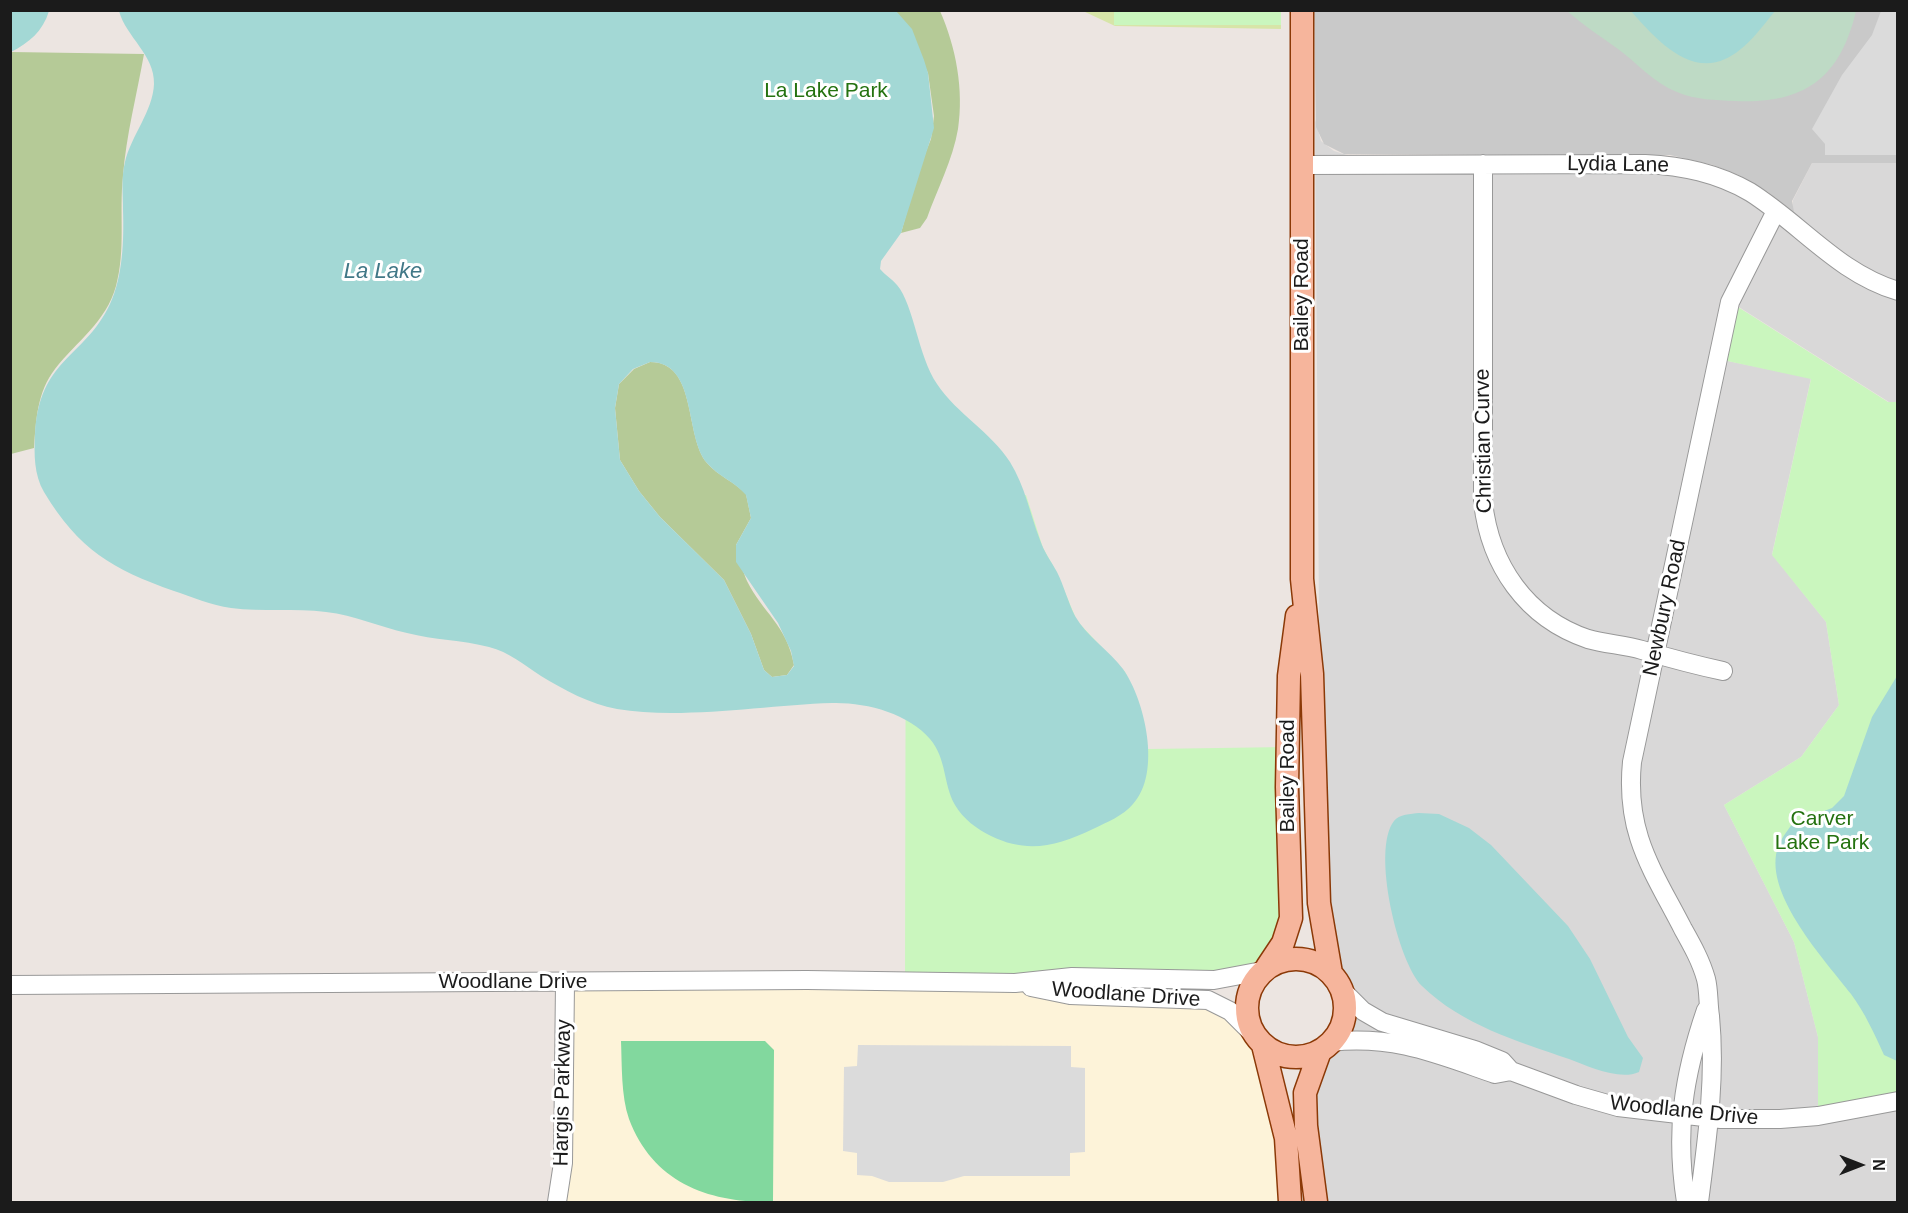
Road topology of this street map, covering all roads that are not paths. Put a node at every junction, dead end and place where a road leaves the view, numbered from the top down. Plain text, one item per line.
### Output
1 (1302, 10) edge
2 (1483, 164) junction
3 (1302, 165) junction
4 (1776, 211) junction
5 (1898, 291) edge
6 (1302, 579) junction
7 (1656, 655) junction
8 (1723, 671) dead end
9 (1265, 969) junction
10 (1337, 982) junction
11 (566, 983) junction
12 (1014, 983) junction
13 (10, 985) edge
14 (1708, 1003) junction
15 (1261, 1042) junction
16 (1326, 1046) junction
17 (1511, 1071) junction
18 (1898, 1101) edge
19 (1682, 1114) junction
20 (1709, 1117) junction
21 (557, 1203) edge
22 (1290, 1203) edge
23 (1316, 1203) edge
24 (1686, 1203) edge
25 (1699, 1203) edge

1 - 3 main road, Bailey Road
2 - 3 street, Lydia Lane
2 - 4 street, Lydia Lane
2 - 7 street, Christian Curve
3 - 6 main road, Bailey Road
4 - 5 street, Lydia Lane
4 - 7 street, Newbury Road
6 - 9 main road, Bailey Road
6 - 10 main road, Bailey Road
7 - 8 street, Christian Curve
7 - 14 street, Newbury Road
9 - 10 main road
9 - 12 street, Woodlane Drive
9 - 15 main road
10 - 16 main road
10 - 17 street, Woodlane Drive
11 - 12 street, Woodlane Drive
11 - 13 street, Woodlane Drive
11 - 21 street, Hargis Parkway
12 - 15 street, Woodlane Drive
14 - 19 street, Newbury Road
14 - 20 street, Newbury Road
15 - 16 main road
15 - 22 main road
16 - 17 street, Woodlane Drive
16 - 23 main road
17 - 19 street, Woodlane Drive
18 - 20 street, Woodlane Drive
19 - 20 street, Woodlane Drive
19 - 24 street, Newbury Road
20 - 25 street, Newbury Road

